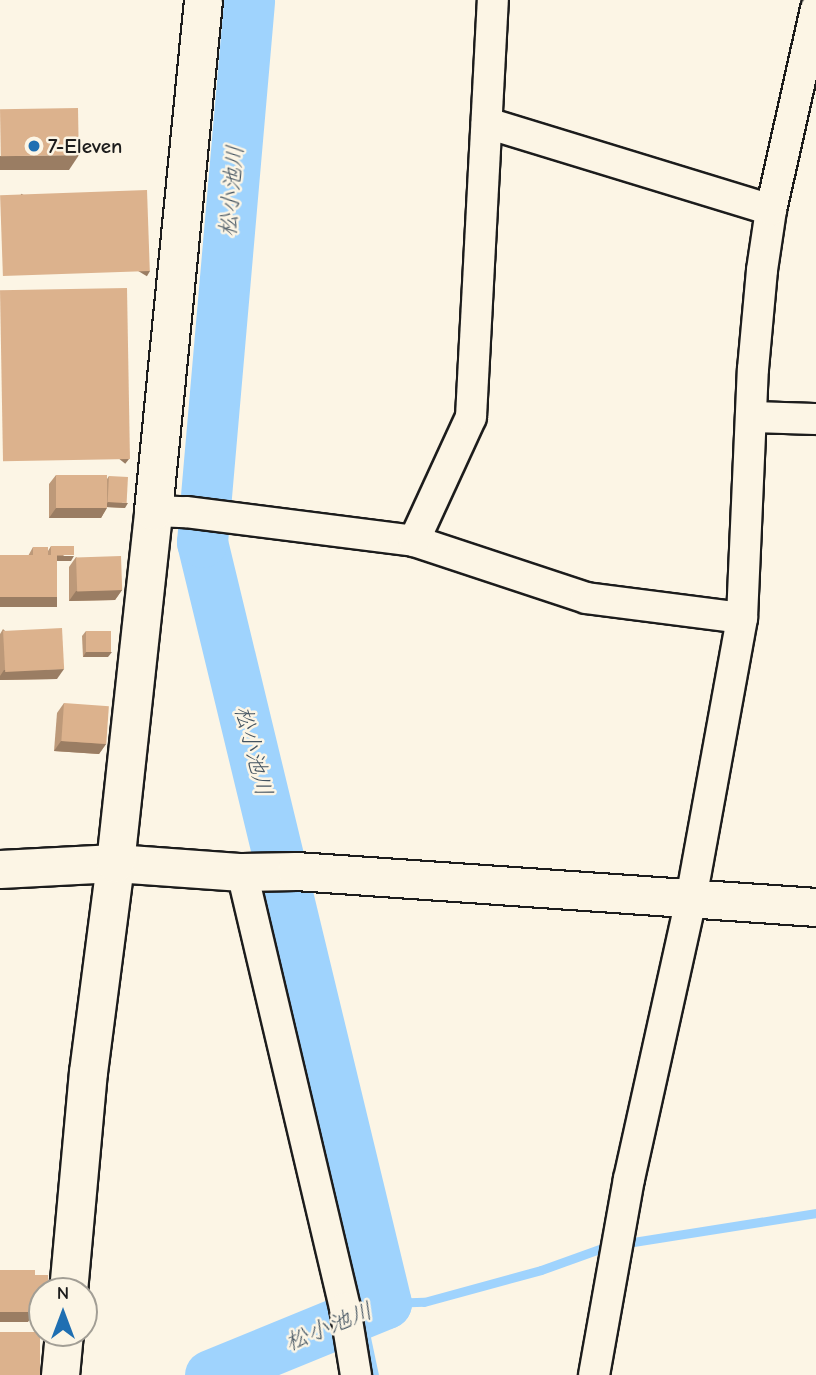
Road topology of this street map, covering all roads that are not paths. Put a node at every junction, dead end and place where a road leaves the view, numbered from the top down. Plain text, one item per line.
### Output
1 (203, 0) edge
2 (493, 0) edge
3 (816, 9) edge
4 (487, 122) junction
5 (771, 210) junction
6 (753, 417) junction
7 (816, 419) edge
8 (184, 512) junction
9 (414, 541) junction
10 (742, 618) junction
11 (116, 863) junction
12 (0, 869) edge
13 (244, 872) junction
14 (691, 899) junction
15 (816, 907) edge
16 (69, 1277) edge
17 (63, 1347) edge
18 (60, 1375) edge
19 (356, 1375) edge
20 (594, 1375) edge

1 - 8 street
2 - 4 street
3 - 5 street
4 - 5 street
4 - 9 street
5 - 6 street
6 - 7 street
6 - 10 street
8 - 9 street
8 - 11 street
9 - 10 street
10 - 14 street
11 - 12 street
11 - 13 street
11 - 16 street
13 - 14 street
13 - 19 street
14 - 15 street
14 - 20 street
17 - 18 street

